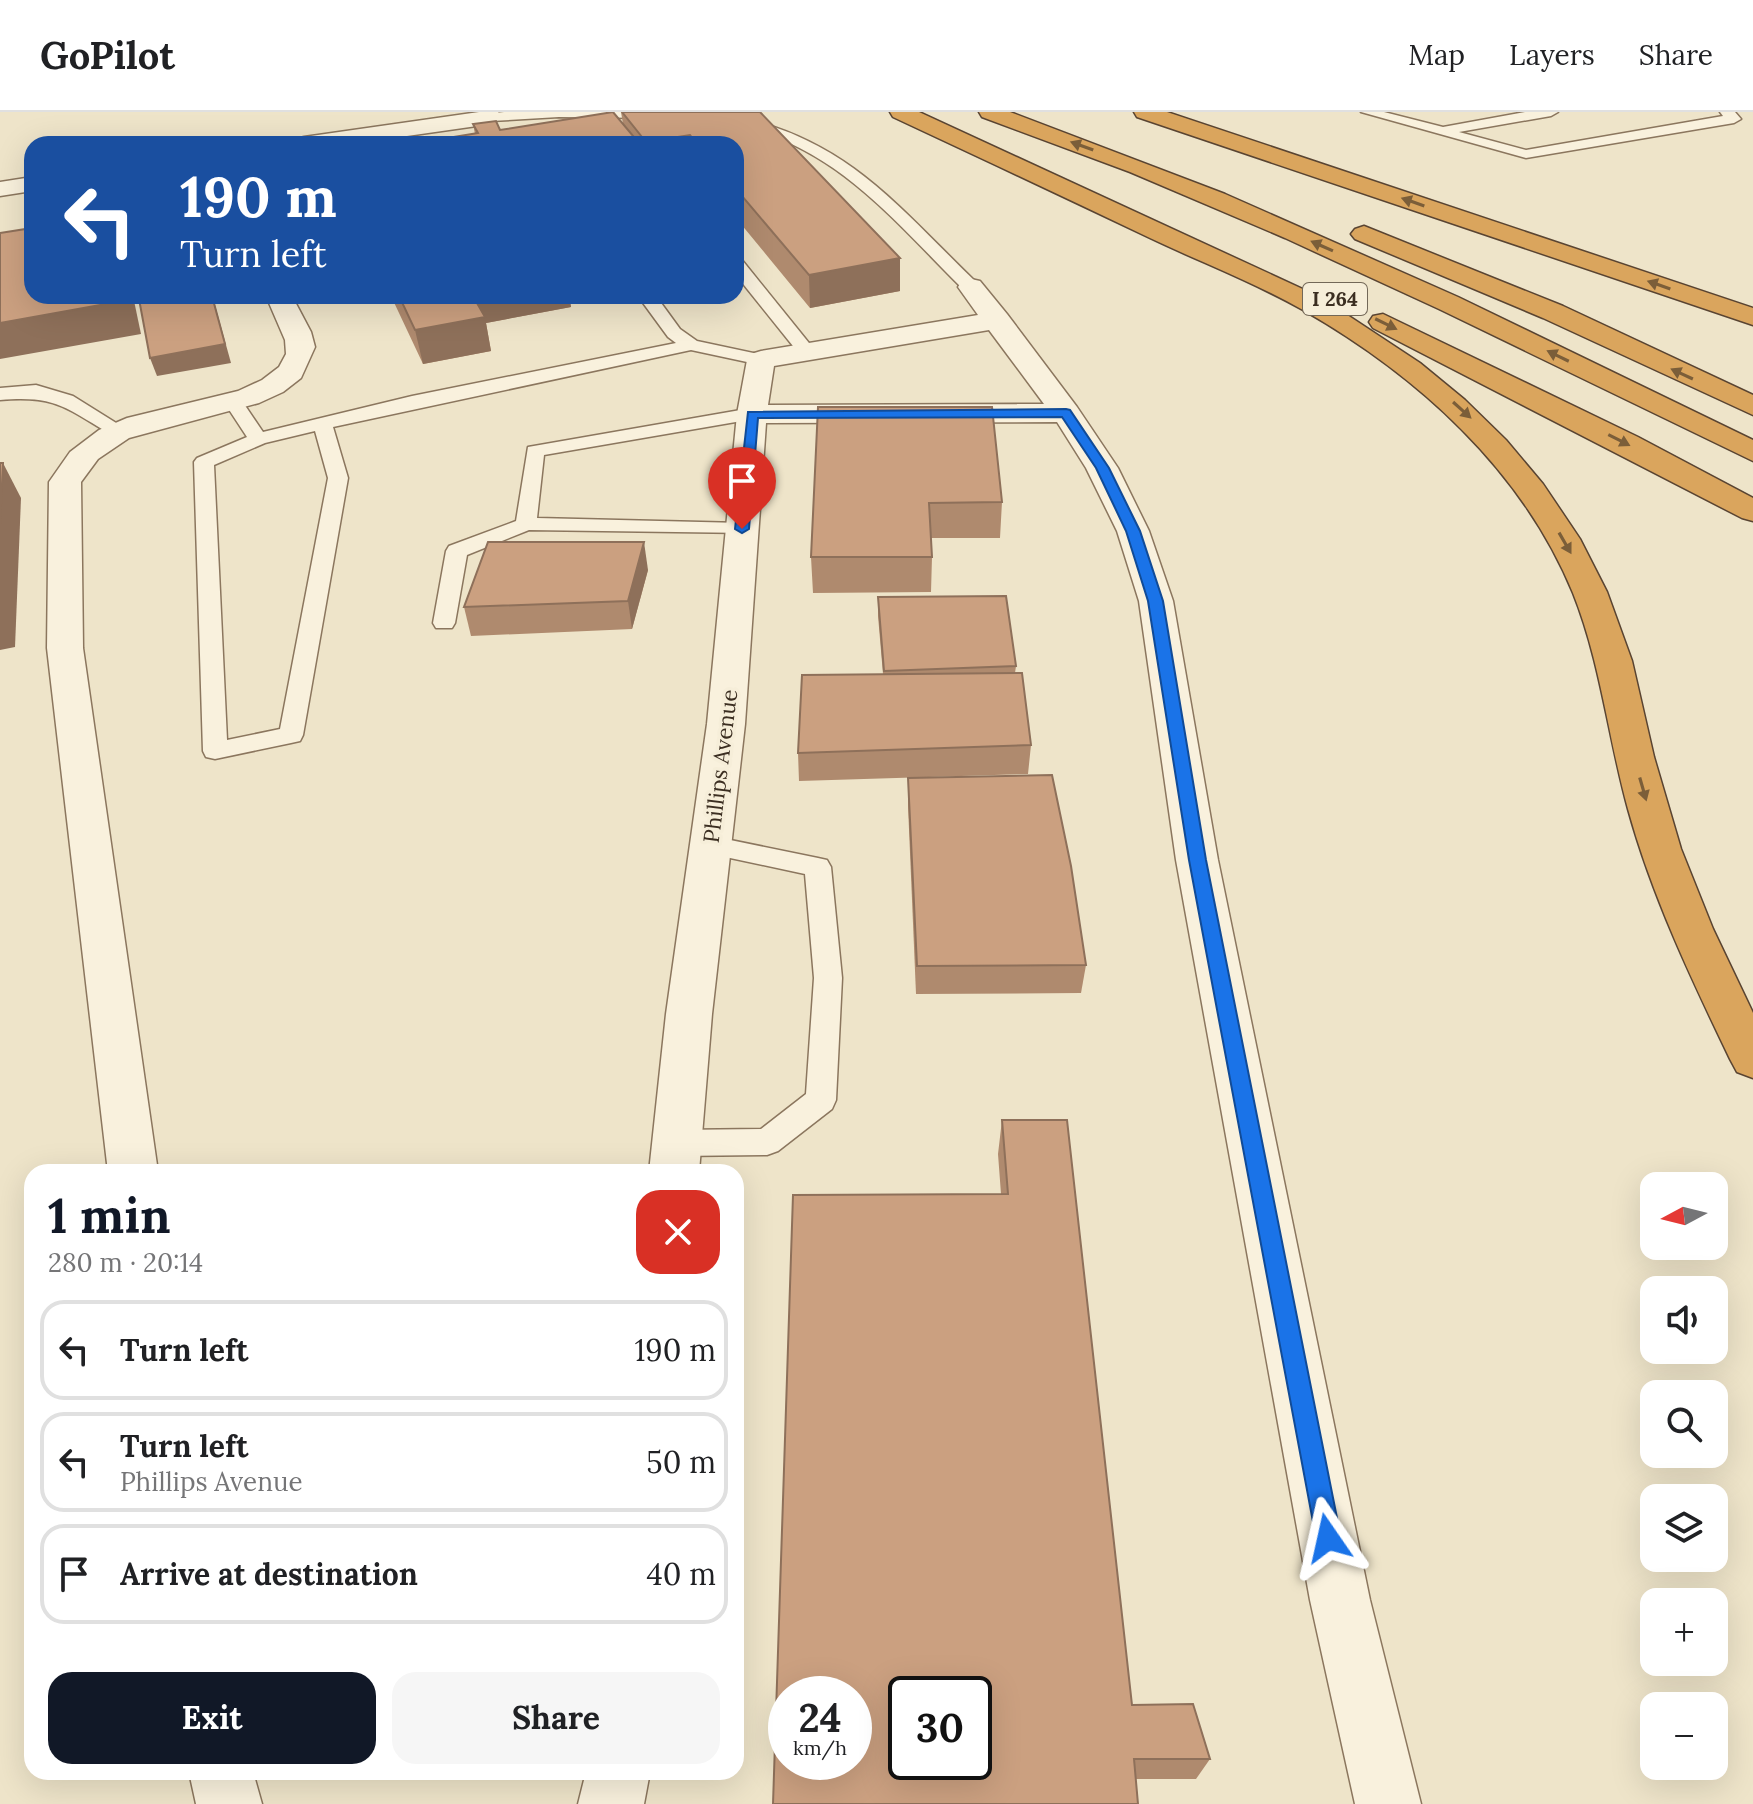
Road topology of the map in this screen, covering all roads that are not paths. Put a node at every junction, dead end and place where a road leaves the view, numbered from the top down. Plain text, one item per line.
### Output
1 (903, 112) edge
2 (990, 112) edge
3 (1047, 112) edge
4 (1145, 112) edge
5 (1368, 112) edge
6 (1551, 112) edge
7 (1727, 112) edge
8 (680, 115) edge
9 (491, 117) joint
10 (723, 119) edge
11 (1438, 131) junction
12 (359, 136) edge
13 (1179, 159) dead end
14 (24, 185) edge
15 (0, 189) edge
16 (1274, 197) dead end
17 (1318, 215) dead end
18 (1347, 227) dead end
19 (744, 274) edge
20 (283, 304) edge
21 (653, 304) edge
22 (984, 304) junction
23 (1743, 314) edge
24 (691, 345) junction
25 (807, 352) junction
26 (761, 360) junction
27 (0, 394) edge
28 (233, 402) junction
29 (1753, 406) edge
30 (1066, 413) junction
31 (752, 414) junction
32 (322, 422) junction
33 (119, 431) junction
34 (258, 439) junction
35 (1753, 452) edge
36 (1753, 511) edge
37 (526, 524) junction
38 (742, 529) junction
39 (444, 623) dead end
40 (711, 845) junction
41 (1753, 1059) edge
42 (676, 1158) edge
43 (132, 1164) edge
44 (223, 1780) edge
45 (616, 1780) edge
46 (229, 1804) edge
47 (611, 1804) edge
48 (1388, 1804) edge

1 -> 36 highway, I 264
1 -> 41 highway
35 -> 2 highway, I 264
3 - 13 highway
23 -> 4 highway
5 - 11 lane
6 - 11 lane
7 - 11 lane
8 - 9 lane
9 - 12 street
10 - 22 lane
14 - 15 street
16 - 17 highway
29 -> 18 highway
19 - 25 lane
20 - 28 street
21 - 24 lane
22 - 25 street
22 - 30 street
24 - 26 lane
24 - 32 lane
25 - 26 street
26 - 31 street, Phillips Avenue
27 - 33 lane
28 - 33 street
28 - 34 lane
30 - 31 street
30 - 48 street
31 - 37 lane
31 - 38 street, Phillips Avenue
32 - 34 lane
32 - 34 lane
33 - 43 street
37 - 38 lane
37 - 39 lane
38 - 40 street, Phillips Avenue
40 - 42 street, Phillips Avenue
40 - 42 lane
44 - 46 street
45 - 47 street

